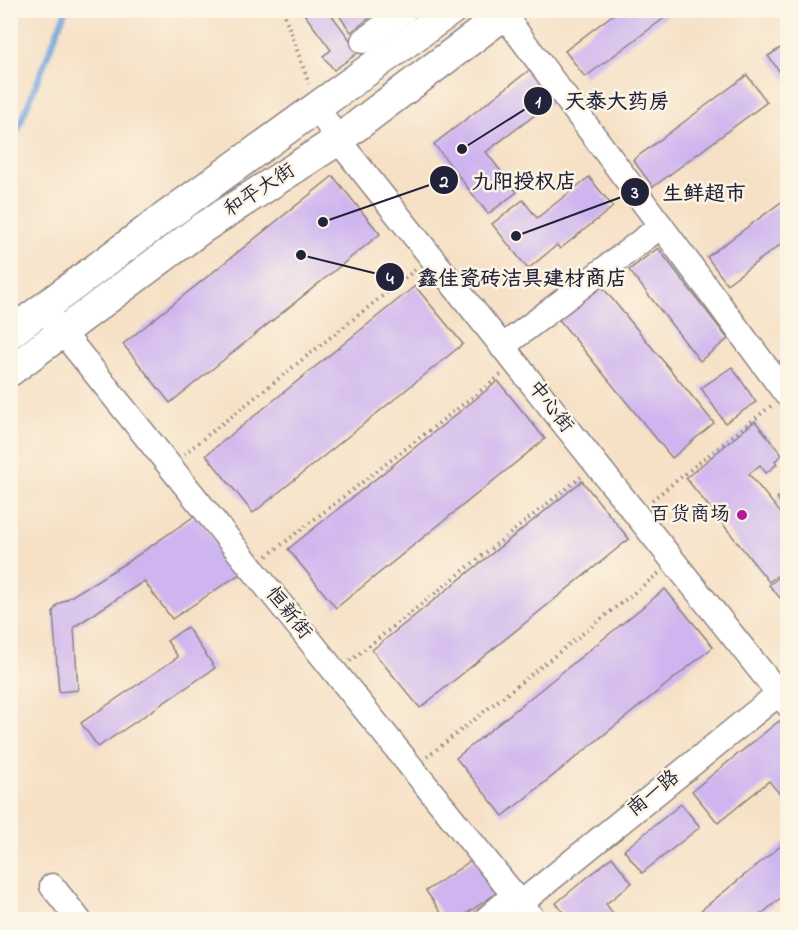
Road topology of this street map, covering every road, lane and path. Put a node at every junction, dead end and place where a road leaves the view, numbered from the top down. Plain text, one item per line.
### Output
1 (283, 10) edge
2 (405, 10) edge
3 (451, 10) edge
4 (507, 13) edge
5 (363, 41) dead end
6 (317, 107) junction
7 (338, 140) junction
8 (661, 226) junction
9 (431, 257) junction
10 (43, 308) junction
11 (10, 333) edge
12 (63, 333) junction
13 (509, 355) junction
14 (10, 371) edge
15 (786, 394) joint
16 (596, 465) junction
17 (169, 466) junction
18 (635, 513) junction
19 (673, 562) junction
20 (251, 568) junction
21 (335, 672) junction
22 (784, 695) edge
23 (412, 768) junction
24 (52, 886) dead end
25 (523, 906) edge
26 (74, 918) edge
27 (485, 920) edge

1 - 6 path
2 - 5 street
3 - 6 main road, 和平大街
4 - 7 main road, 和平大街
4 - 8 street
6 - 7 street, 中心街
6 - 10 main road, 和平大街
7 - 9 street, 中心街
7 - 12 main road, 和平大街
8 - 13 street
8 - 15 street
9 - 13 street, 中心街
9 - 17 path
10 - 11 main road, 和平大街
10 - 12 street, 恒新街
12 - 14 main road, 和平大街
12 - 17 street, 恒新街
13 - 16 street, 中心街
13 - 20 path
15 - 18 path
16 - 18 street, 中心街
16 - 21 path
17 - 20 street, 恒新街
18 - 19 street, 中心街
19 - 22 street, 中心街
19 - 23 path
20 - 21 street, 恒新街
21 - 23 street, 恒新街
22 - 25 street, 南一路
23 - 25 street, 恒新街
24 - 26 street
25 - 27 street, 南一路

